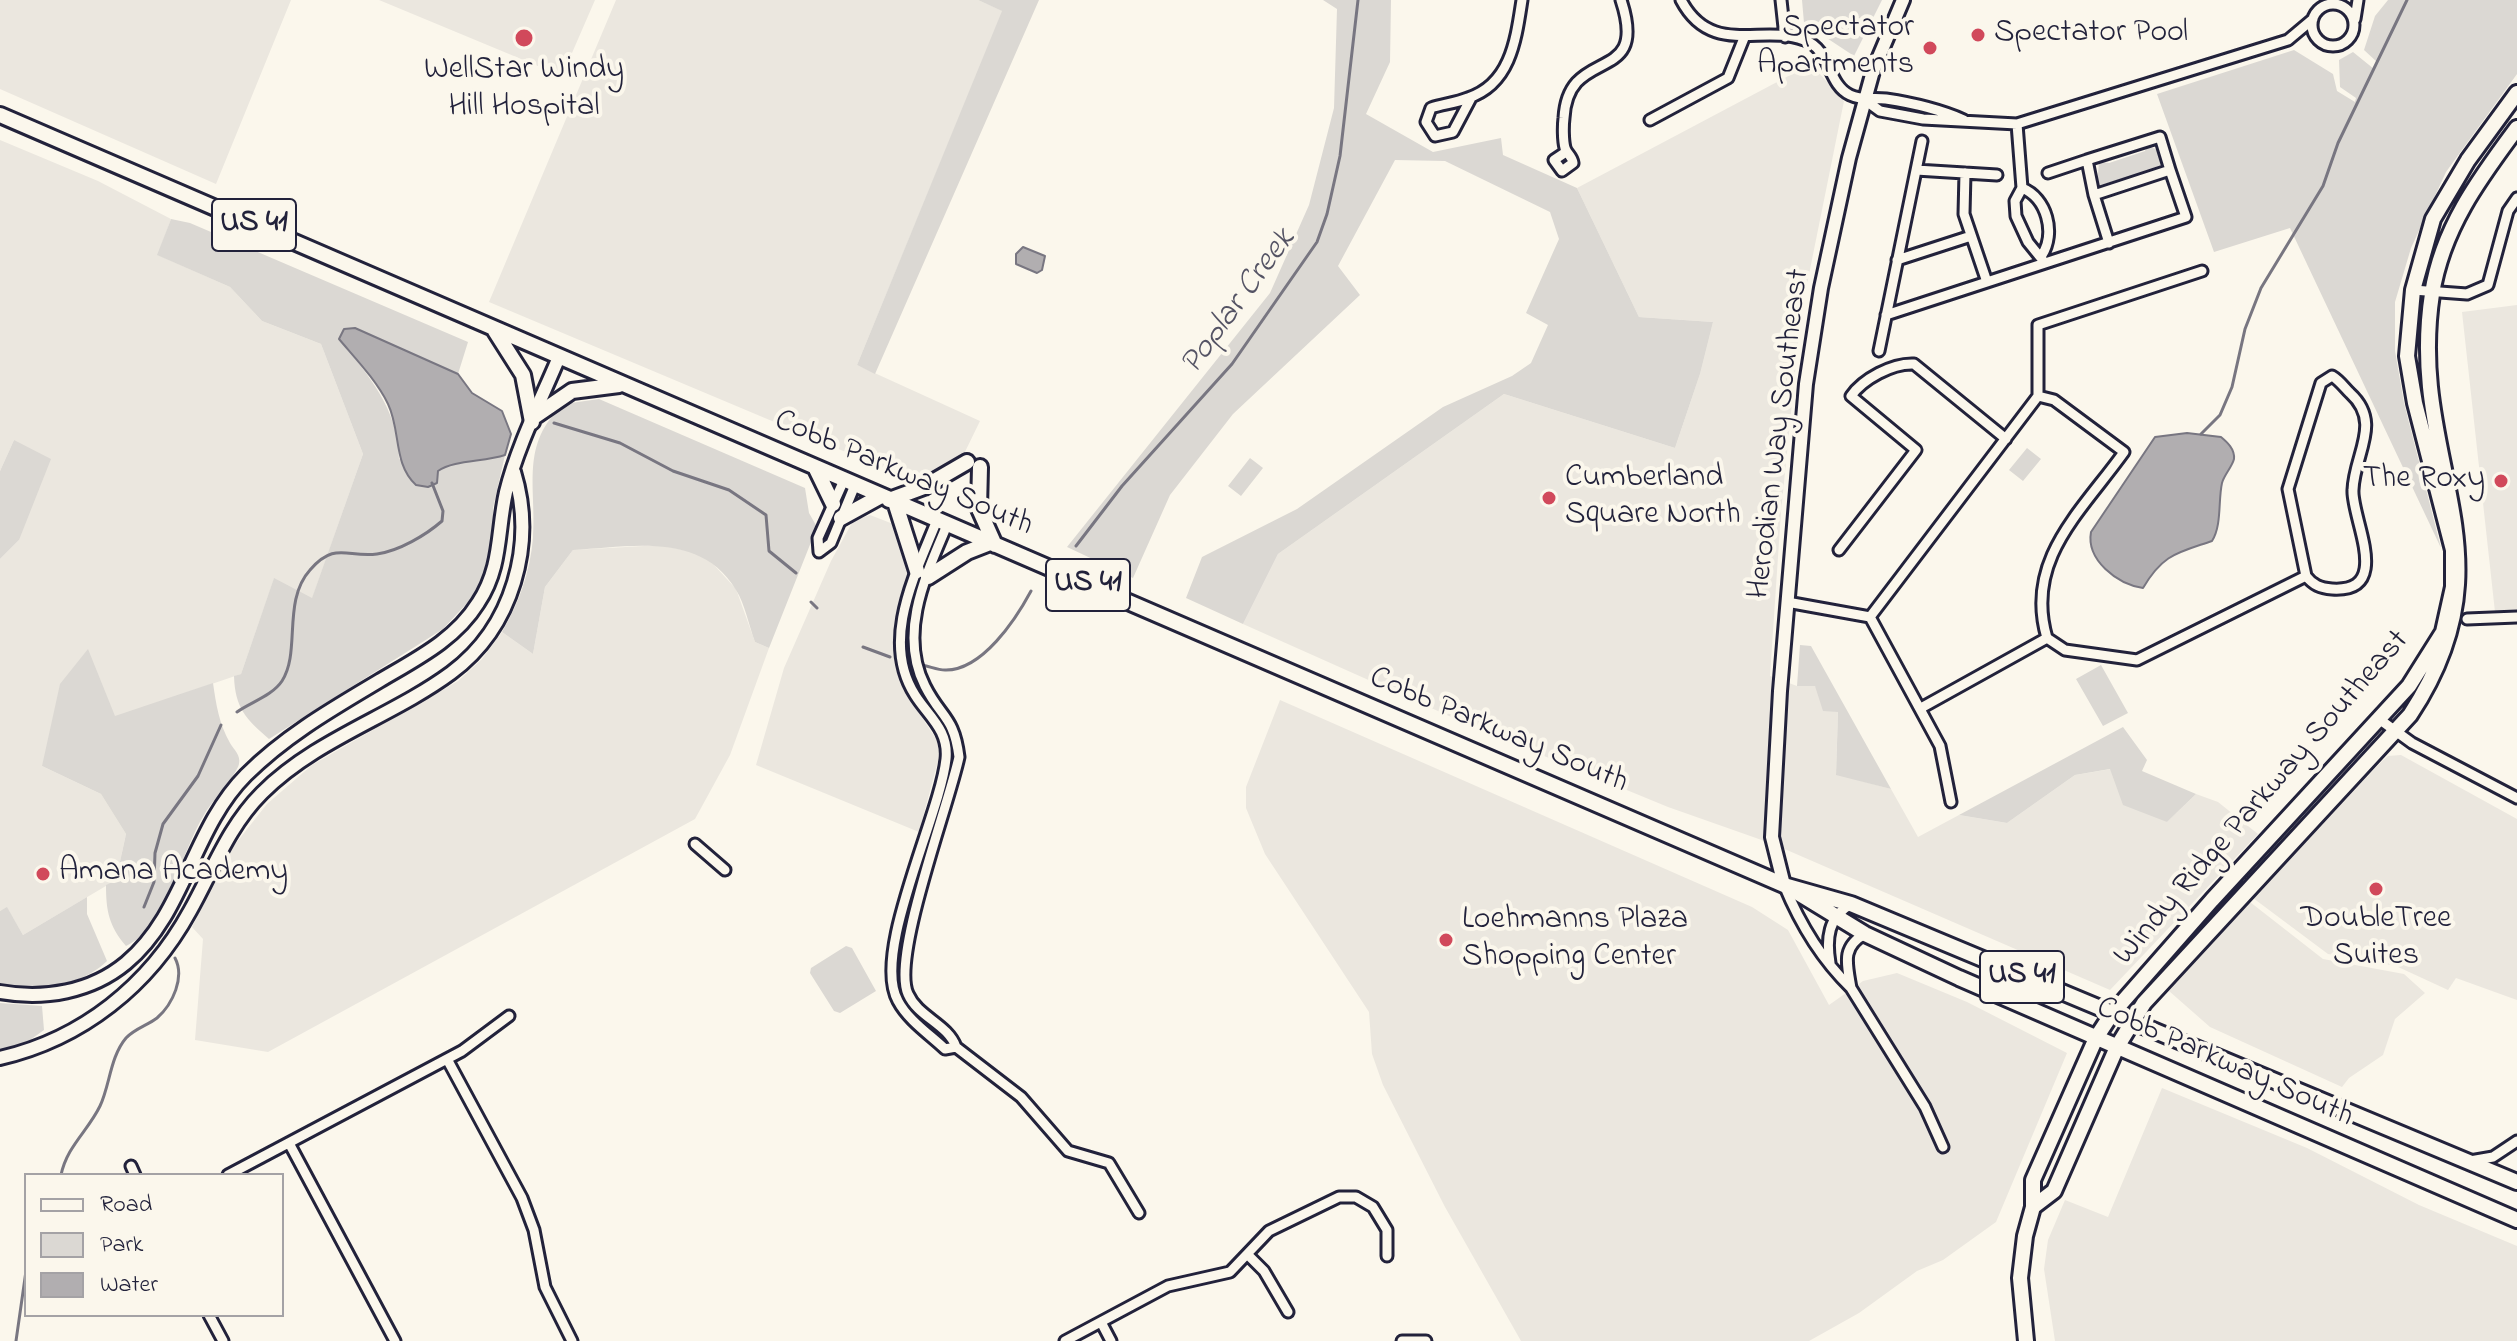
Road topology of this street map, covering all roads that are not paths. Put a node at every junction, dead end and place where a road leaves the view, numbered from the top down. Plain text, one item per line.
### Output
1 (1522, 0) edge
2 (1621, 0) edge
3 (1681, 0) edge
4 (1781, 0) edge
5 (1903, 0) edge
6 (2347, 0) edge
7 (2358, 0) edge
8 (2335, 4) junction
9 (2313, 19) junction
10 (2355, 23) junction
11 (1785, 37) junction
12 (1744, 38) junction
13 (2288, 40) junction
14 (2319, 42) junction
15 (2517, 93) edge
16 (1471, 98) junction
17 (1865, 100) junction
18 (0, 115) edge
19 (1650, 120) dead end
20 (2017, 124) junction
21 (2517, 128) edge
22 (1922, 141) dead end
23 (1566, 152) dead end
24 (2087, 160) junction
25 (1916, 170) junction
26 (2170, 170) junction
27 (1965, 173) junction
28 (2048, 173) dead end
29 (1997, 175) dead end
30 (2022, 188) junction
31 (2094, 195) junction
32 (2517, 198) edge
33 (1971, 236) junction
34 (2109, 243) junction
35 (2044, 259) junction
36 (1897, 260) junction
37 (2202, 271) dead end
38 (1987, 282) junction
39 (2413, 290) junction
40 (2432, 291) junction
41 (1886, 315) junction
42 (492, 328) junction
43 (1879, 351) dead end
44 (559, 357) junction
45 (623, 384) junction
46 (2038, 396) junction
47 (533, 419) junction
48 (2006, 439) junction
49 (814, 467) junction
50 (514, 472) junction
51 (850, 482) junction
52 (889, 499) junction
53 (833, 504) junction
54 (841, 518) junction
55 (942, 522) junction
56 (992, 544) junction
57 (2472, 548) dead end
58 (1839, 550) dead end
59 (922, 574) junction
60 (2306, 576) junction
61 (1787, 602) junction
62 (2469, 613) joint
63 (1870, 617) junction
64 (2517, 617) edge
65 (2047, 638) junction
66 (1921, 708) junction
67 (2379, 719) junction
68 (2396, 731) junction
69 (2517, 798) edge
70 (1951, 802) dead end
71 (695, 844) dead end
72 (725, 870) dead end
73 (1784, 885) junction
74 (1851, 904) junction
75 (1836, 916) junction
76 (1865, 934) junction
77 (1830, 967) junction
78 (1851, 988) junction
79 (0, 992) edge
80 (2111, 1015) junction
81 (509, 1016) dead end
82 (2130, 1023) junction
83 (2096, 1038) junction
84 (2117, 1047) junction
85 (0, 1058) edge
86 (447, 1059) junction
87 (289, 1143) junction
88 (2517, 1143) edge
89 (1943, 1147) dead end
90 (2465, 1161) junction
91 (232, 1173) edge
92 (2517, 1182) edge
93 (2033, 1207) junction
94 (1139, 1213) dead end
95 (2517, 1220) edge
96 (1248, 1255) junction
97 (1387, 1256) dead end
98 (1288, 1312) dead end
99 (210, 1317) edge
100 (1101, 1322) junction
101 (223, 1341) edge
102 (395, 1341) edge
103 (572, 1341) edge
104 (1065, 1341) edge
105 (1111, 1341) edge
106 (1402, 1341) edge
107 (1426, 1341) edge
108 (2026, 1341) edge

1 - 16 street
2 - 23 street
3 - 12 street
4 - 11 street
5 - 17 street, Herodian Way Southeast
6 - 8 street
7 - 10 street
8 - 9 street
8 - 10 street
9 - 13 street
9 - 14 street
10 - 14 street
11 - 12 street
11 - 17 street
12 - 19 street
13 - 14 street
13 - 20 street
15 - 39 main road, Windy Ridge Parkway Southeast
16 - 16 street
17 - 20 street
17 - 61 street, Herodian Way Southeast
18 - 42 main road, Cobb Parkway South / US 41
20 - 30 street
21 - 40 main road
22 - 25 street
24 - 26 street
24 - 28 street
24 - 31 street
25 - 27 street
25 - 36 street
26 - 31 street
26 - 34 street
27 - 29 street
27 - 33 street
30 - 35 street
30 - 35 street
31 - 34 street
32 - 40 street
33 - 36 street
33 - 38 street
34 - 35 street
35 - 38 street
36 - 41 street
37 - 46 street
38 - 41 street
39 - 40 street
39 - 67 main road, Windy Ridge Parkway Southeast
40 - 57 main road
41 - 43 street
42 - 44 main road, Cobb Parkway South / US 41
42 - 47 main road
44 - 45 main road, Cobb Parkway South / US 41
44 - 47 street
45 - 47 main road
45 - 49 main road, Cobb Parkway South / US 41
46 - 48 street
46 - 65 street
47 - 50 street
48 - 58 street
48 - 63 street
49 - 51 main road, Cobb Parkway South / US 41
49 - 53 main road
50 - 79 street
50 - 85 street
51 - 52 main road, Cobb Parkway South / US 41
51 - 53 street
51 - 54 street
52 - 54 main road
52 - 55 main road, Cobb Parkway South / US 41
52 - 56 main road
52 - 59 main road
53 - 54 street
55 - 56 main road, Cobb Parkway South / US 41
55 - 59 street
56 - 59 main road
56 - 73 main road, Cobb Parkway South / US 41
59 - 94 street
60 - 60 street
60 - 65 street
61 - 63 street
61 - 73 street, Herodian Way Southeast
62 - 64 street
62 - 68 main road, Windy Ridge Parkway Southeast
63 - 66 street
65 - 66 street
66 - 70 street
67 - 68 street
67 - 80 main road, Windy Ridge Parkway Southeast
68 - 69 street
68 - 82 main road, Windy Ridge Parkway Southeast
71 - 72 street
73 - 74 main road, Cobb Parkway South / US 41
73 - 75 main road, Cobb Parkway South / US 41
73 - 77 street
74 - 75 street
74 - 80 main road, Cobb Parkway South / US 41
75 - 76 main road, Cobb Parkway South / US 41
75 - 77 street
76 - 78 street
76 - 83 main road, Cobb Parkway South / US 41
77 - 78 street
78 - 89 street
80 - 82 main road, Cobb Parkway South / US 41
80 - 83 main road, Windy Ridge Parkway Southeast
81 - 86 street
82 - 84 main road, Windy Ridge Parkway Southeast
82 - 90 main road, Cobb Parkway South / US 41
83 - 84 main road, Cobb Parkway South / US 41
83 - 93 main road, Windy Ridge Parkway Southeast
84 - 93 main road, Windy Ridge Parkway Southeast
84 - 95 main road, Cobb Parkway South / US 41
86 - 87 street
86 - 103 street
87 - 91 street
87 - 102 street
88 - 90 street
90 - 92 main road, Cobb Parkway South / US 41
93 - 108 main road, Windy Ridge Parkway Southeast
96 - 97 street
96 - 98 street
96 - 100 street
99 - 101 street
100 - 104 street
100 - 105 street
106 - 107 street

